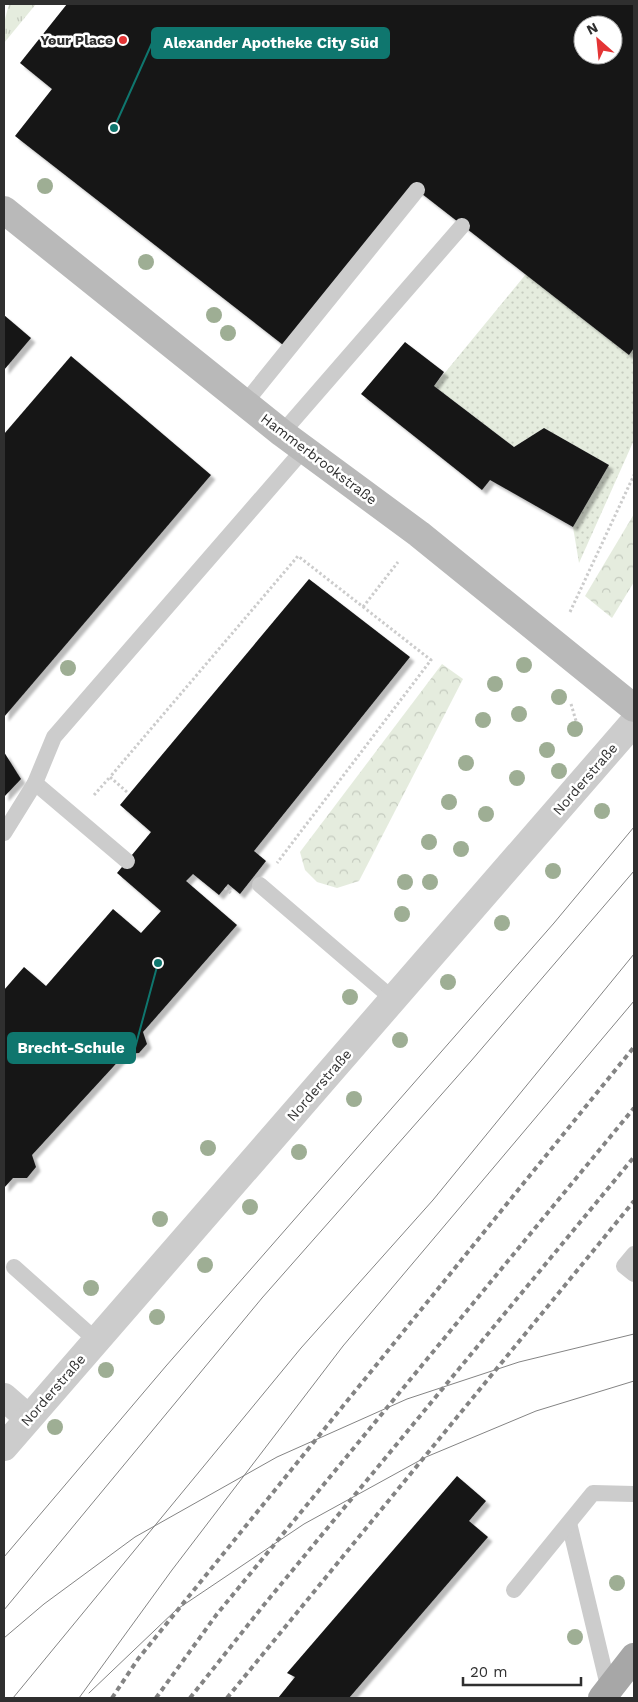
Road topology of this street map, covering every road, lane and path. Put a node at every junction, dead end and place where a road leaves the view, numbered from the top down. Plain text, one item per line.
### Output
1 (417, 190) dead end
2 (4, 210) edge
3 (462, 226) dead end
4 (245, 403) junction
5 (282, 433) junction
6 (304, 449) junction
7 (634, 475) edge
8 (418, 534) junction
9 (363, 607) junction
10 (556, 646) junction
11 (570, 701) dead end
12 (634, 708) edge
13 (634, 722) edge
14 (589, 773) junction
15 (35, 783) junction
16 (128, 792) dead end
17 (4, 833) edge
18 (127, 861) dead end
19 (260, 885) joint
20 (393, 999) junction
21 (634, 1254) edge
22 (14, 1267) dead end
23 (634, 1274) edge
24 (97, 1341) junction
25 (4, 1397) edge
26 (28, 1418) junction
27 (4, 1447) edge
28 (634, 1494) edge
29 (569, 1523) junction
30 (514, 1590) dead end
31 (634, 1657) edge
32 (606, 1694) edge

1 - 4 lane
2 - 4 street, Hammerbrookstraße
3 - 5 lane
4 - 5 street, Hammerbrookstraße
5 - 6 street, Hammerbrookstraße
6 - 8 street, Hammerbrookstraße
6 - 15 lane
7 - 10 path
8 - 9 path
8 - 10 street, Hammerbrookstraße
9 - 16 path
9 - 19 path
10 - 12 street, Hammerbrookstraße
11 - 14 path
13 - 14 street, Norderstraße
14 - 20 street, Norderstraße
15 - 17 lane
15 - 18 lane
19 - 20 lane
20 - 24 street, Norderstraße
21 - 23 lane
22 - 24 lane
24 - 26 street, Norderstraße
25 - 26 street
26 - 27 street, Norderstraße
28 - 29 lane
29 - 30 lane
29 - 32 lane
31 - 32 main road

